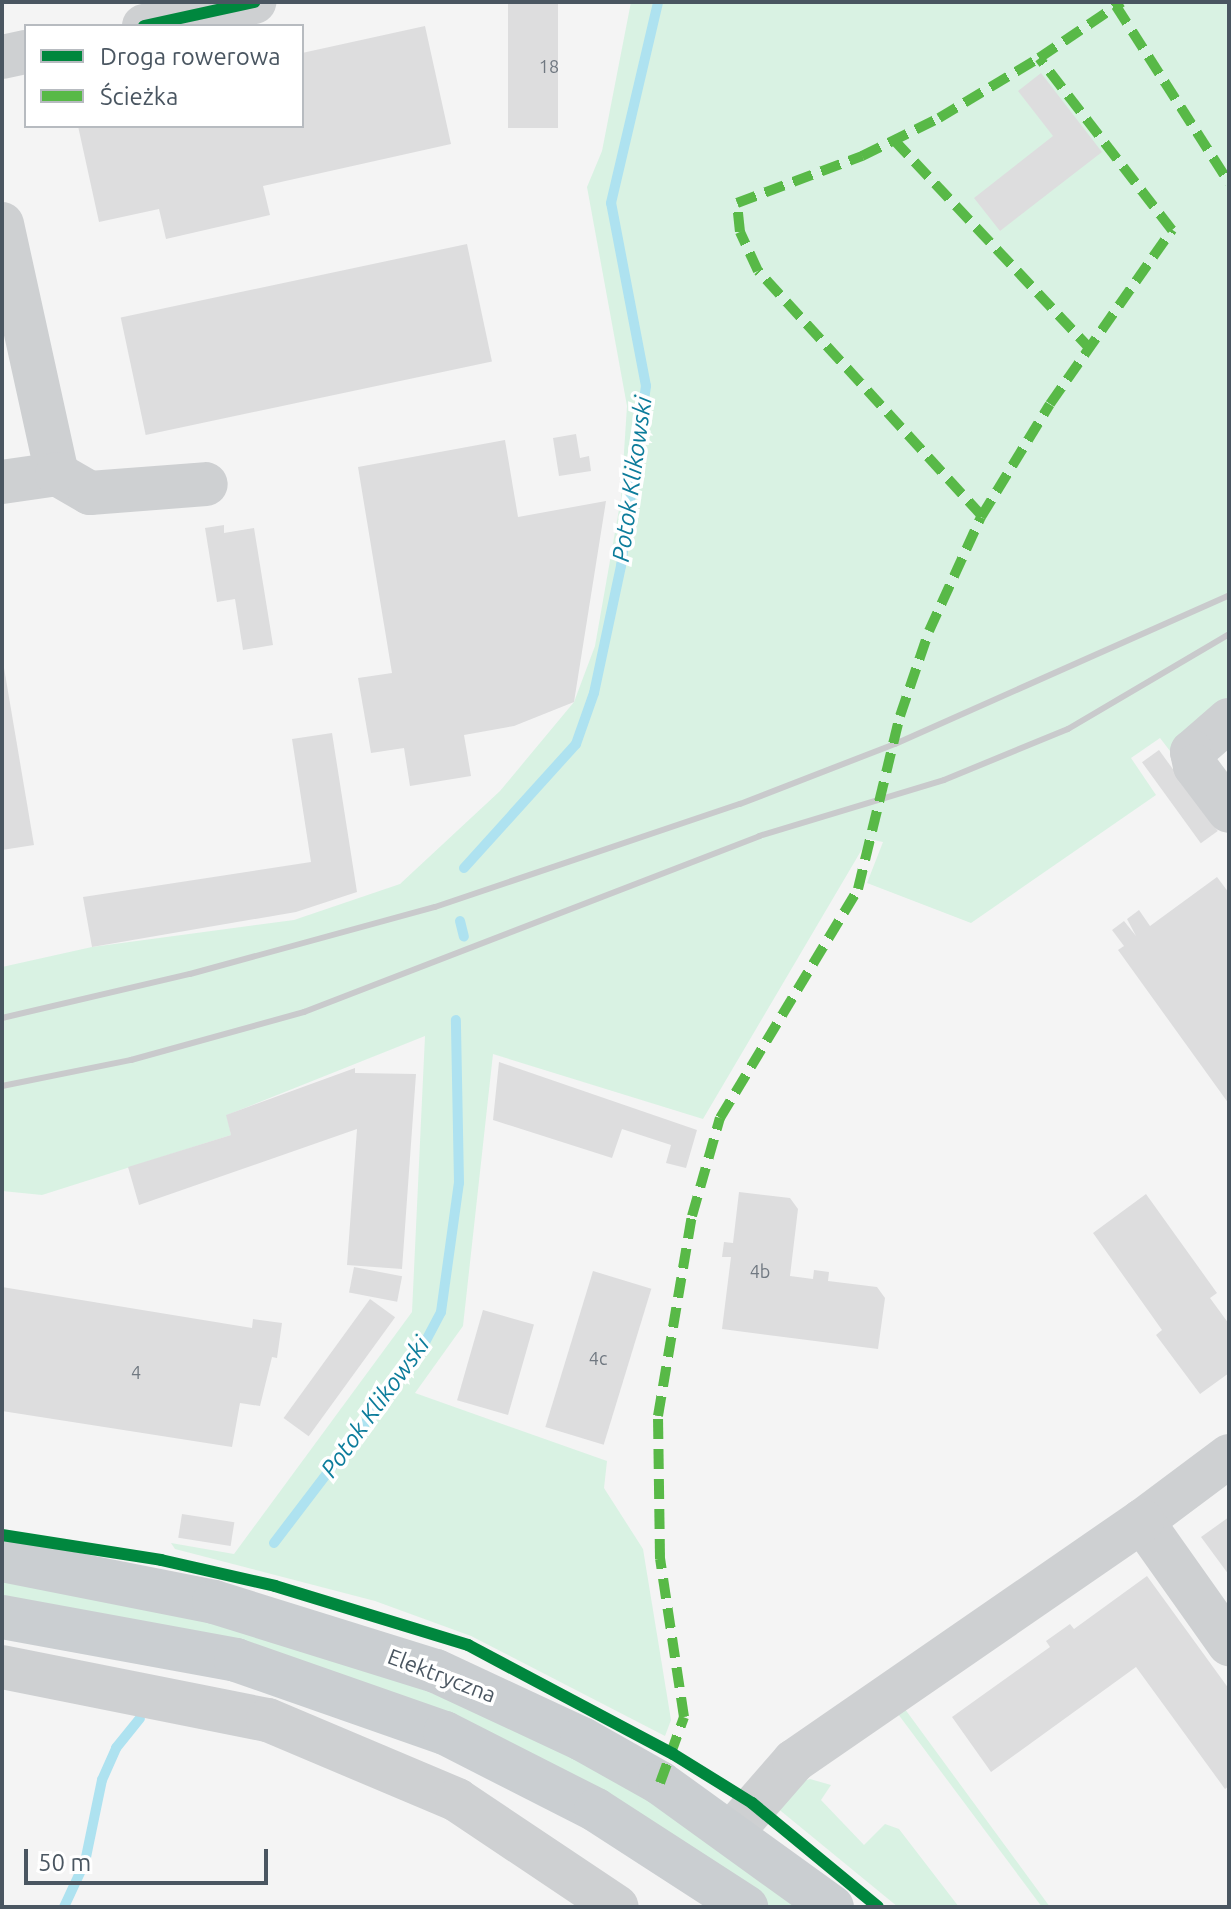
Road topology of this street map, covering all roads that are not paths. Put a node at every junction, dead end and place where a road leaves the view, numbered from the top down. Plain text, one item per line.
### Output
1 (254, 2) edge
2 (153, 24) edge
3 (24, 52) edge
4 (2, 57) edge
5 (2, 224) edge
6 (57, 474) junction
7 (2, 482) edge
8 (206, 484) dead end
9 (1229, 720) edge
10 (1229, 811) edge
11 (1229, 1456) edge
12 (1142, 1521) junction
13 (2, 1560) edge
14 (2, 1617) edge
15 (1229, 1644) edge
16 (2, 1667) edge
17 (733, 1831) junction
18 (605, 1904) edge
19 (746, 1907) edge
20 (832, 1907) edge

1 - 2 street
3 - 4 street
5 - 6 street
6 - 7 street
6 - 8 street
9 - 10 street
11 - 12 street
12 - 15 street
12 - 17 street
13 - 17 main road, Elektryczna
14 - 19 main road
16 - 18 street
17 - 20 main road, Elektryczna

